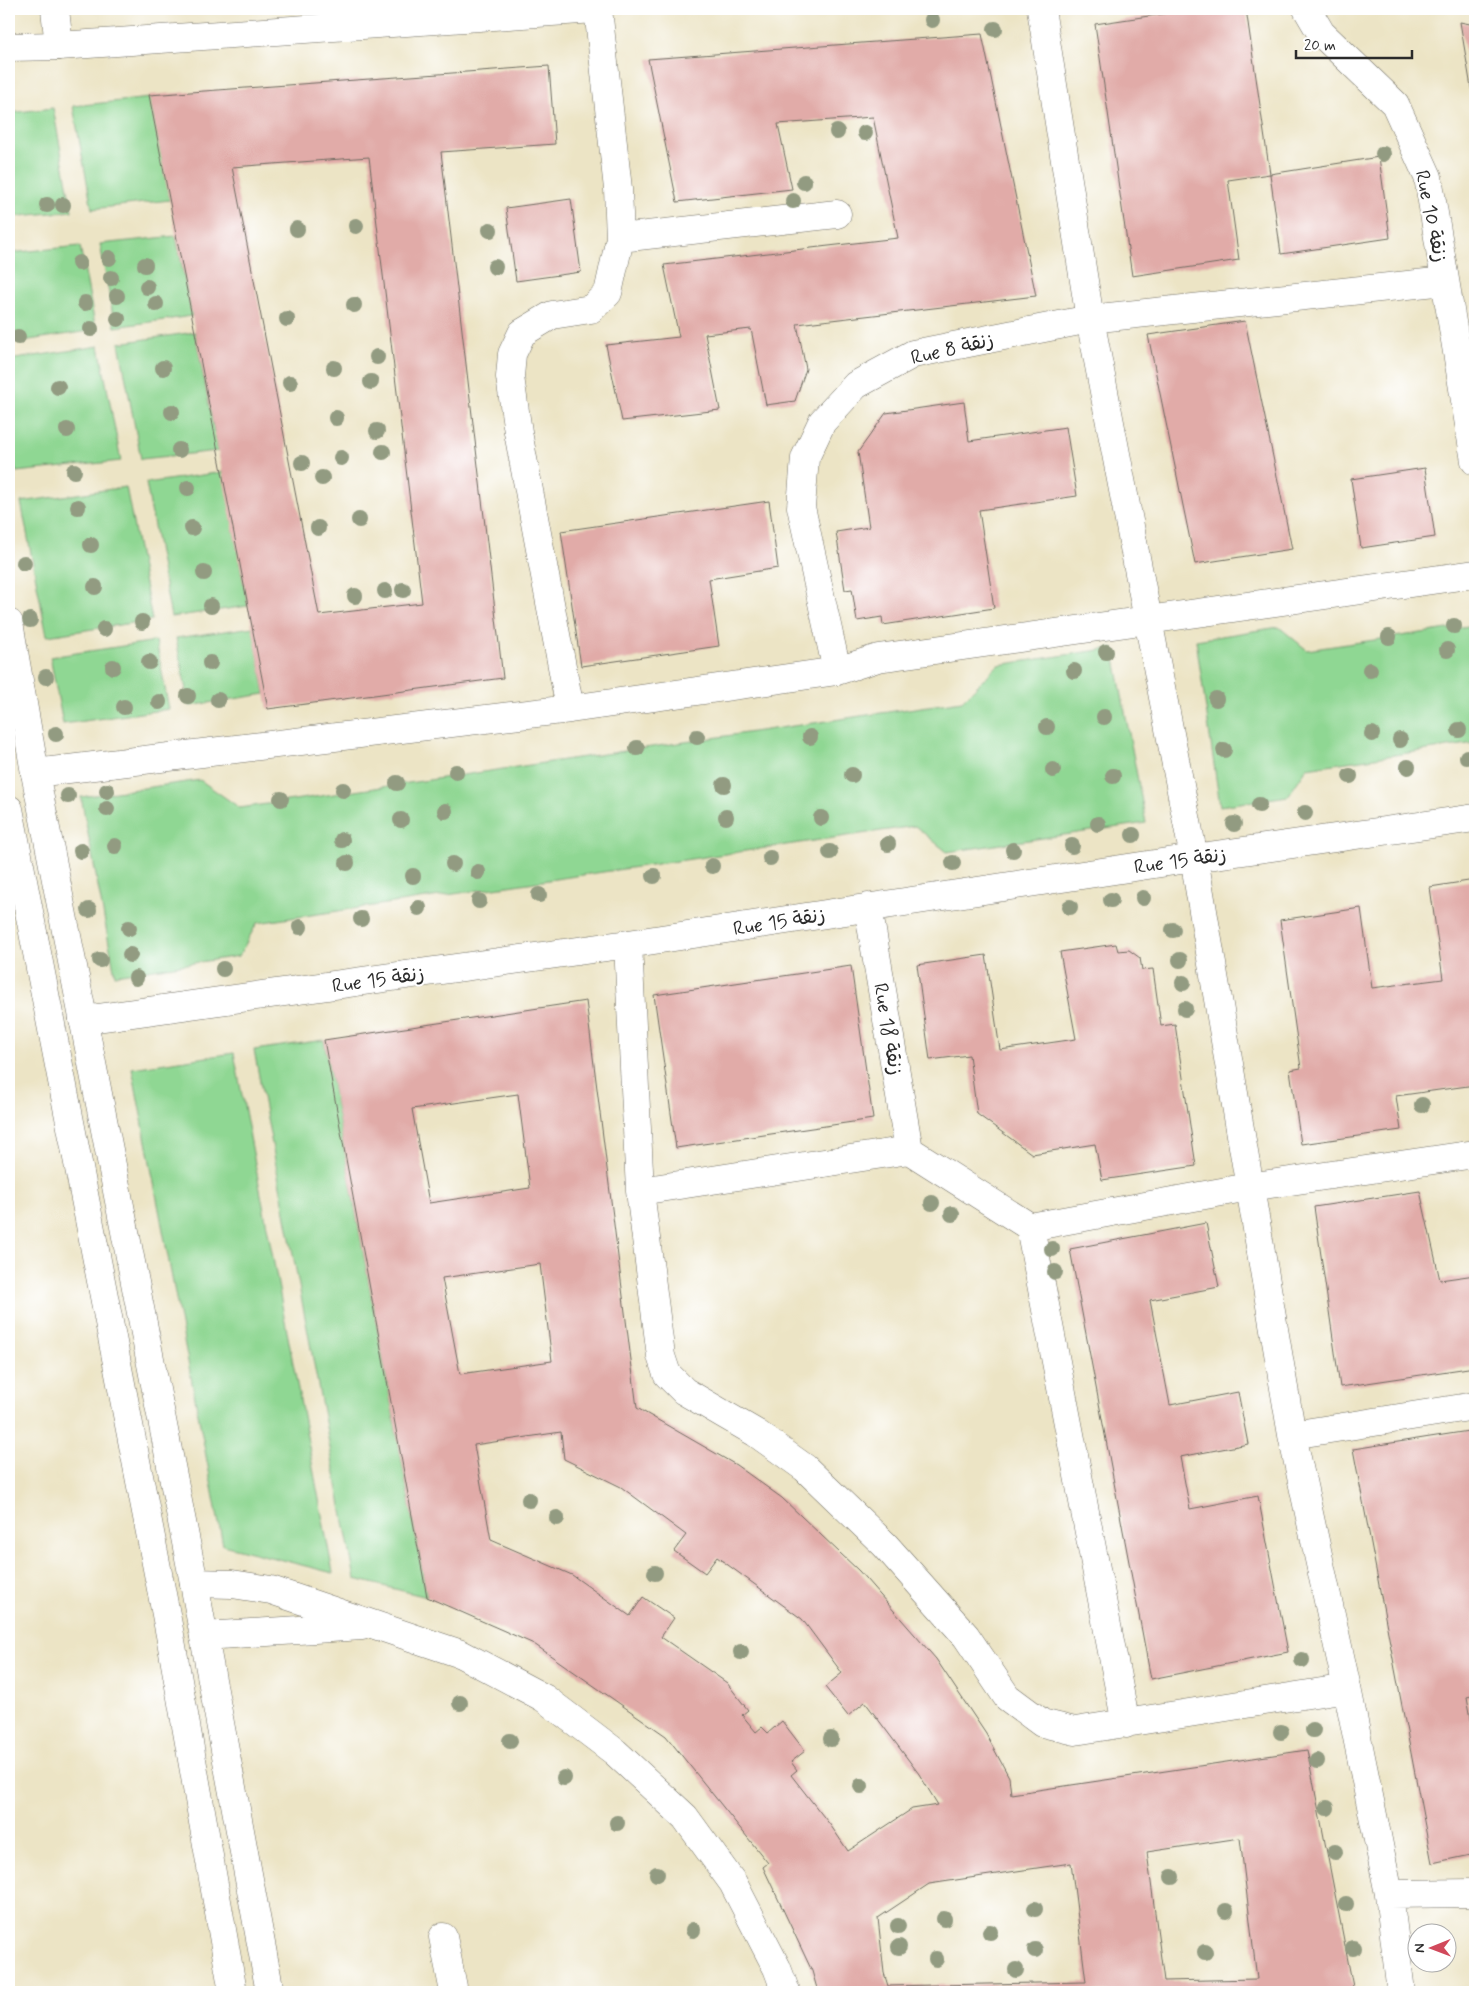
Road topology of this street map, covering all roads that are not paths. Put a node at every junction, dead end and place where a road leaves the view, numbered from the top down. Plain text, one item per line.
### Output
1 (55, 9) edge
2 (596, 9) edge
3 (1041, 9) edge
4 (1307, 9) edge
5 (59, 46) junction
6 (9, 47) edge
7 (837, 214) dead end
8 (620, 238) junction
9 (1445, 281) junction
10 (1090, 318) junction
11 (1475, 460) edge
12 (1475, 574) edge
13 (1149, 620) junction
14 (9, 623) edge
15 (837, 672) junction
16 (570, 709) junction
17 (35, 773) junction
18 (9, 808) edge
19 (1475, 818) edge
20 (1194, 858) junction
21 (868, 907) junction
22 (628, 944) junction
23 (83, 1020) junction
24 (909, 1150) junction
25 (1475, 1154) edge
26 (1249, 1187) junction
27 (640, 1191) junction
28 (1030, 1227) junction
29 (1475, 1406) edge
30 (1292, 1435) junction
31 (194, 1584) junction
32 (374, 1626) junction
33 (204, 1636) junction
34 (1347, 1688) junction
35 (1126, 1724) junction
36 (1475, 1893) edge
37 (1389, 1894) junction
38 (443, 1937) dead end
39 (233, 1992) edge
40 (270, 1992) edge
41 (454, 1992) edge
42 (786, 1992) edge
43 (1401, 1992) edge

1 - 5 street
2 - 5 street
2 - 8 street
3 - 10 street
4 - 9 street, Rue 10 زنقة
5 - 6 street
7 - 8 street
8 - 16 street
9 - 10 street, Rue 8 زنقة
9 - 11 street, Rue 10 زنقة
10 - 13 street
10 - 15 street, Rue 8 زنقة
12 - 13 street
13 - 15 street
13 - 20 street
14 - 17 street
15 - 16 street
16 - 17 street
17 - 23 street
18 - 39 street
19 - 20 street, Rue 15 زنقة
20 - 21 street, Rue 15 زنقة
20 - 26 street
21 - 22 street, Rue 15 زنقة
21 - 24 street, Rue 18 زنقة
22 - 23 street, Rue 15 زنقة
22 - 27 street
23 - 31 street
24 - 27 street
24 - 28 street
25 - 26 street
26 - 28 street
26 - 30 street
27 - 35 street
28 - 35 street
29 - 30 street
30 - 34 street
31 - 32 street
31 - 33 street
32 - 33 street
32 - 42 street
33 - 40 street
34 - 35 street
34 - 37 street
36 - 37 street
37 - 43 street
38 - 41 street

